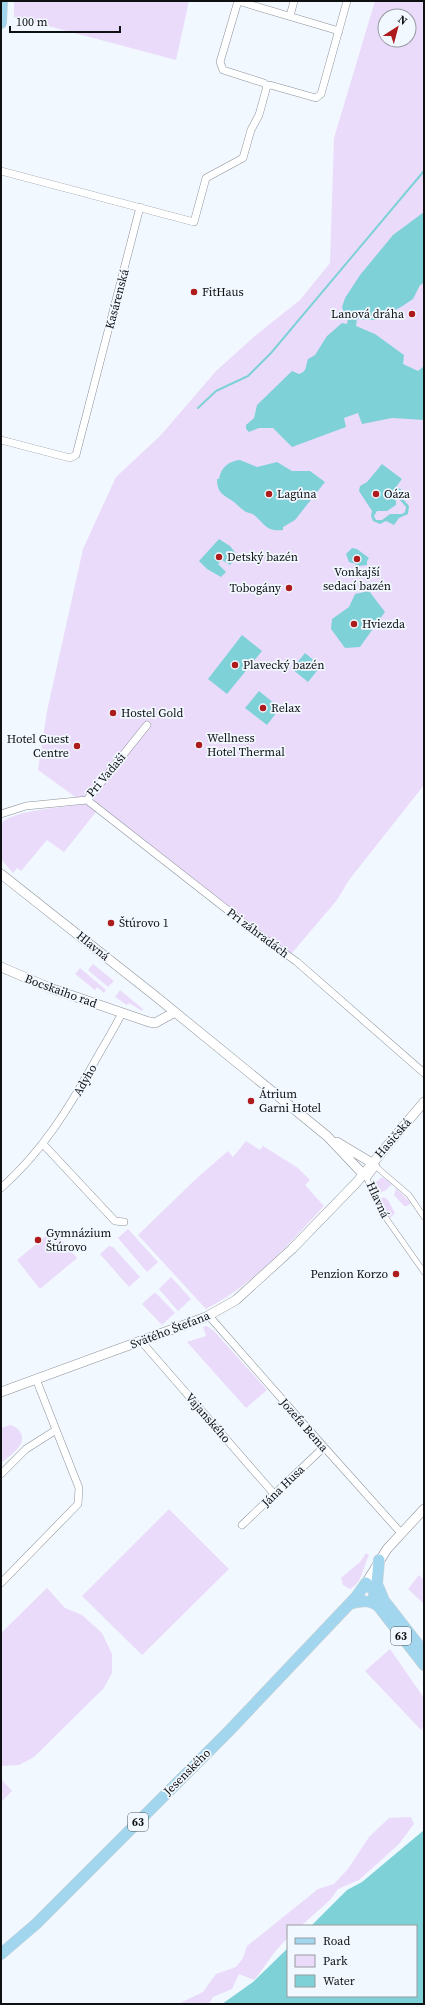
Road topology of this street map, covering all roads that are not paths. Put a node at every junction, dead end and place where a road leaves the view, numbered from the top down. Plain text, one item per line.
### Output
1 (2, 1) edge
2 (238, 1) edge
3 (294, 1) edge
4 (347, 1) edge
5 (290, 16) junction
6 (1, 23) edge
7 (339, 31) junction
8 (267, 86) junction
9 (1, 171) edge
10 (140, 207) junction
11 (1, 440) edge
12 (147, 725) dead end
13 (86, 800) junction
14 (3, 815) edge
15 (1, 867) edge
16 (1, 874) edge
17 (12, 881) junction
18 (1, 967) edge
19 (175, 1012) junction
20 (122, 1013) junction
21 (424, 1073) edge
22 (424, 1102) edge
23 (327, 1136) junction
24 (43, 1144) junction
25 (374, 1165) junction
26 (365, 1177) junction
27 (1, 1188) edge
28 (424, 1217) edge
29 (124, 1222) dead end
30 (424, 1272) edge
31 (209, 1316) junction
32 (141, 1341) junction
33 (36, 1379) junction
34 (1, 1392) edge
35 (56, 1430) junction
36 (324, 1447) junction
37 (1, 1474) edge
38 (274, 1494) junction
39 (424, 1509) edge
40 (242, 1525) dead end
41 (401, 1532) junction
42 (379, 1560) junction
43 (1, 1583) edge
44 (370, 1587) junction
45 (350, 1604) junction
46 (382, 1605) junction
47 (424, 1652) edge
48 (424, 1665) edge
49 (1, 1954) edge

1 - 6 main road
2 - 5 street
2 - 8 street
3 - 5 street
4 - 7 street
5 - 7 street
7 - 8 street
8 - 10 street
9 - 10 street
10 - 11 street, Kasárenská
12 - 13 street, Pri Vadaši
13 - 14 street, Pri Vadaši
13 - 21 street, Pri záhradách
15 - 17 street, Hlavná
16 - 17 street, Hlavná
17 - 19 street, Hlavná
18 - 20 street, Bocskaiho rad
19 - 20 street
19 - 23 street, Hlavná
20 - 24 street, Adyho
22 - 25 street, Hasičská
23 - 25 street, Hlavná
23 - 26 street, Hlavná
24 - 27 street, Adyho
24 - 29 street
25 - 26 street, Hasičská
25 - 28 street, Hlavná
26 - 30 street, Hlavná
26 - 31 street, Svätého Štefana
31 - 32 street, Svätého Štefana
31 - 36 street, Jozefa Bema
32 - 33 street, Svätého Štefana
32 - 38 street, Vajanského
33 - 34 street, Svätého Štefana
33 - 35 street
35 - 37 street
35 - 43 street
36 - 38 street, Jána Husa
36 - 41 street, Jozefa Bema
38 - 40 street, Jána Husa
39 - 41 street
41 - 42 street
42 - 44 street
42 - 46 main road
44 - 45 main road, Jesenského / 63
44 - 46 main road, 63
45 - 46 main road
45 - 49 main road, Jesenského / 63
46 - 47 main road, 63
46 - 48 main road, 63

